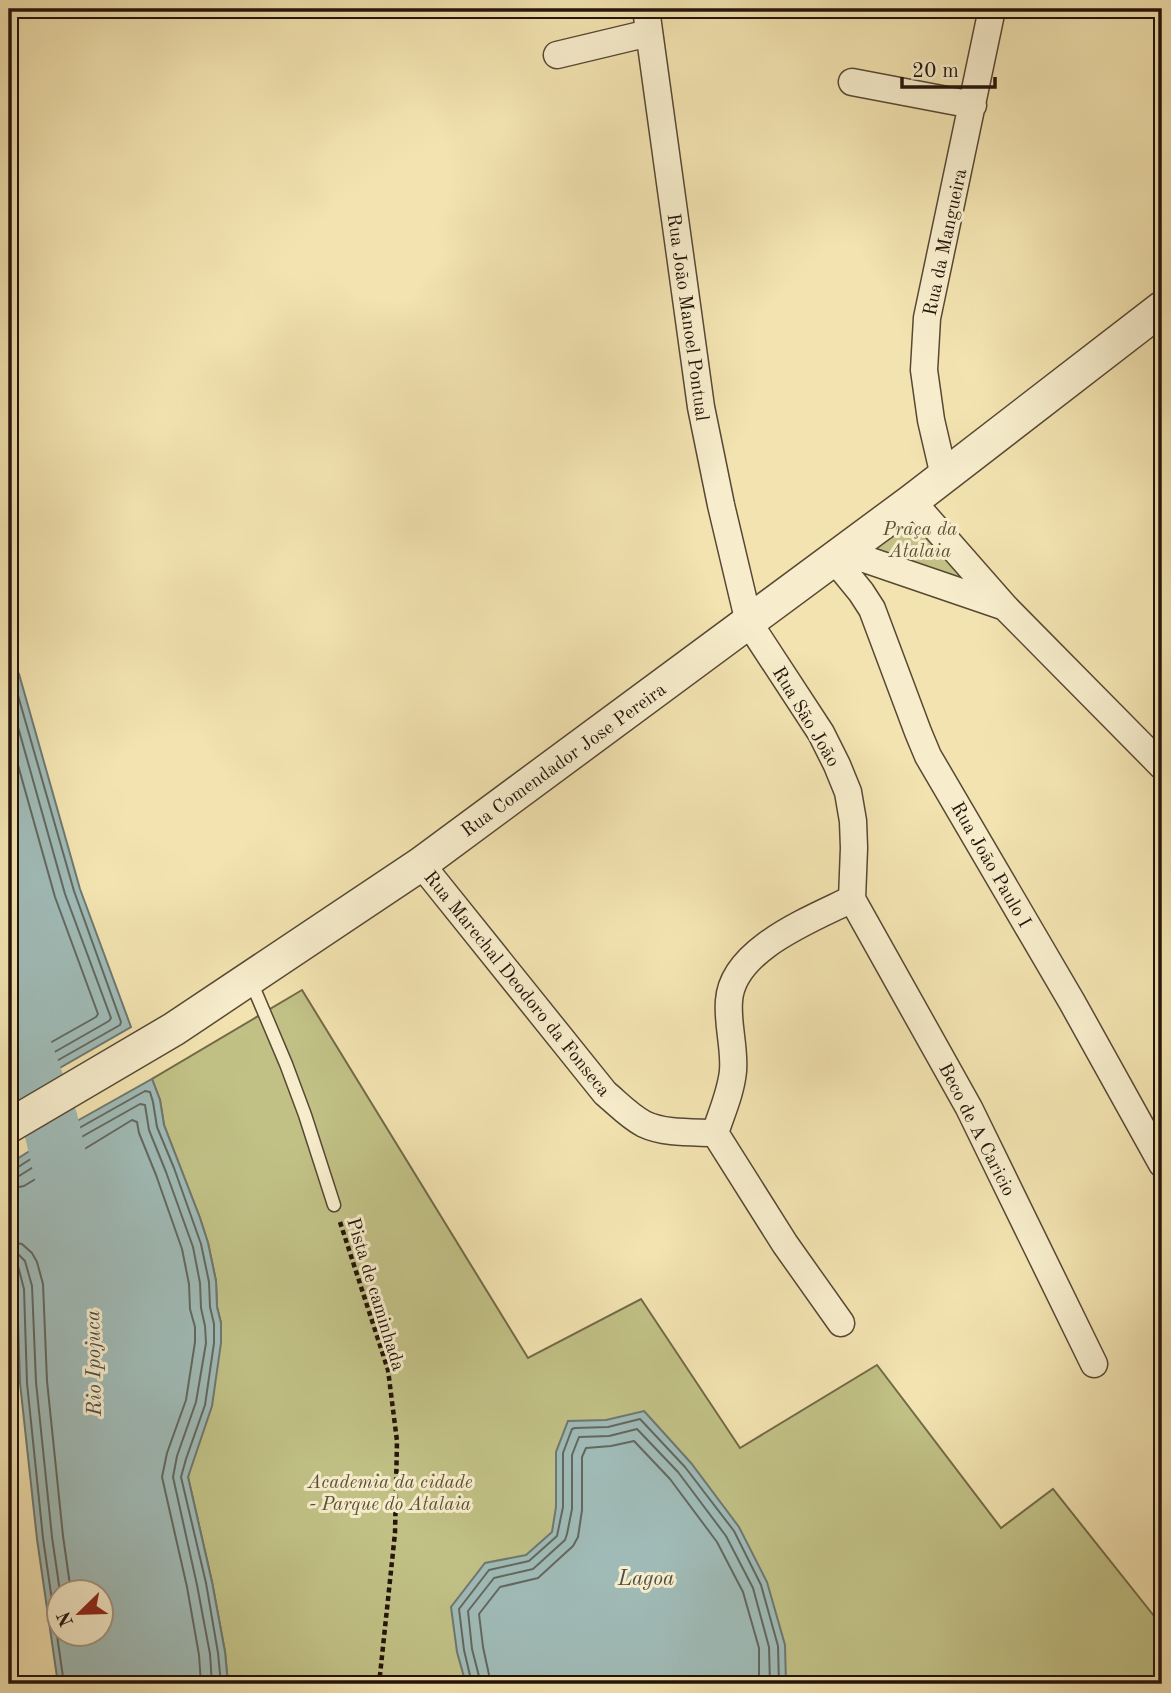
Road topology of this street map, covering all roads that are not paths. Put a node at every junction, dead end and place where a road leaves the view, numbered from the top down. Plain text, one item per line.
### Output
1 (992, 9) edge
2 (648, 21) edge
3 (557, 55) dead end
4 (852, 82) dead end
5 (973, 105) junction
6 (1162, 308) edge
7 (944, 476) junction
8 (912, 501) junction
9 (839, 556) junction
10 (1006, 608) junction
11 (749, 623) junction
12 (1162, 766) edge
13 (421, 864) junction
14 (852, 899) junction
15 (250, 978) junction
16 (9, 1126) edge
17 (715, 1133) junction
18 (1162, 1164) edge
19 (334, 1205) road end
20 (841, 1323) dead end
21 (1094, 1364) dead end

1 - 5 street, Rua da Mangueira
2 - 3 street
2 - 11 street, Rua João Manoel Pontual
4 - 5 street
5 - 7 street, Rua da Mangueira
6 - 7 street, Rua Comendador Jose Pereira
7 - 8 street, Rua Comendador Jose Pereira
8 - 9 street, Rua Comendador Jose Pereira
8 - 10 street
9 - 10 street
9 - 11 street, Rua Comendador Jose Pereira
9 - 18 street, Rua João Paulo I
10 - 12 street
11 - 13 street, Rua Comendador Jose Pereira
11 - 14 street, Rua São João
13 - 15 street, Rua Comendador Jose Pereira
13 - 17 street, Rua Marechal Deodoro da Fonseca
14 - 17 street
14 - 21 street, Beco de A Caricio
15 - 16 street, Rua Comendador Jose Pereira
15 - 19 lane
17 - 20 street

